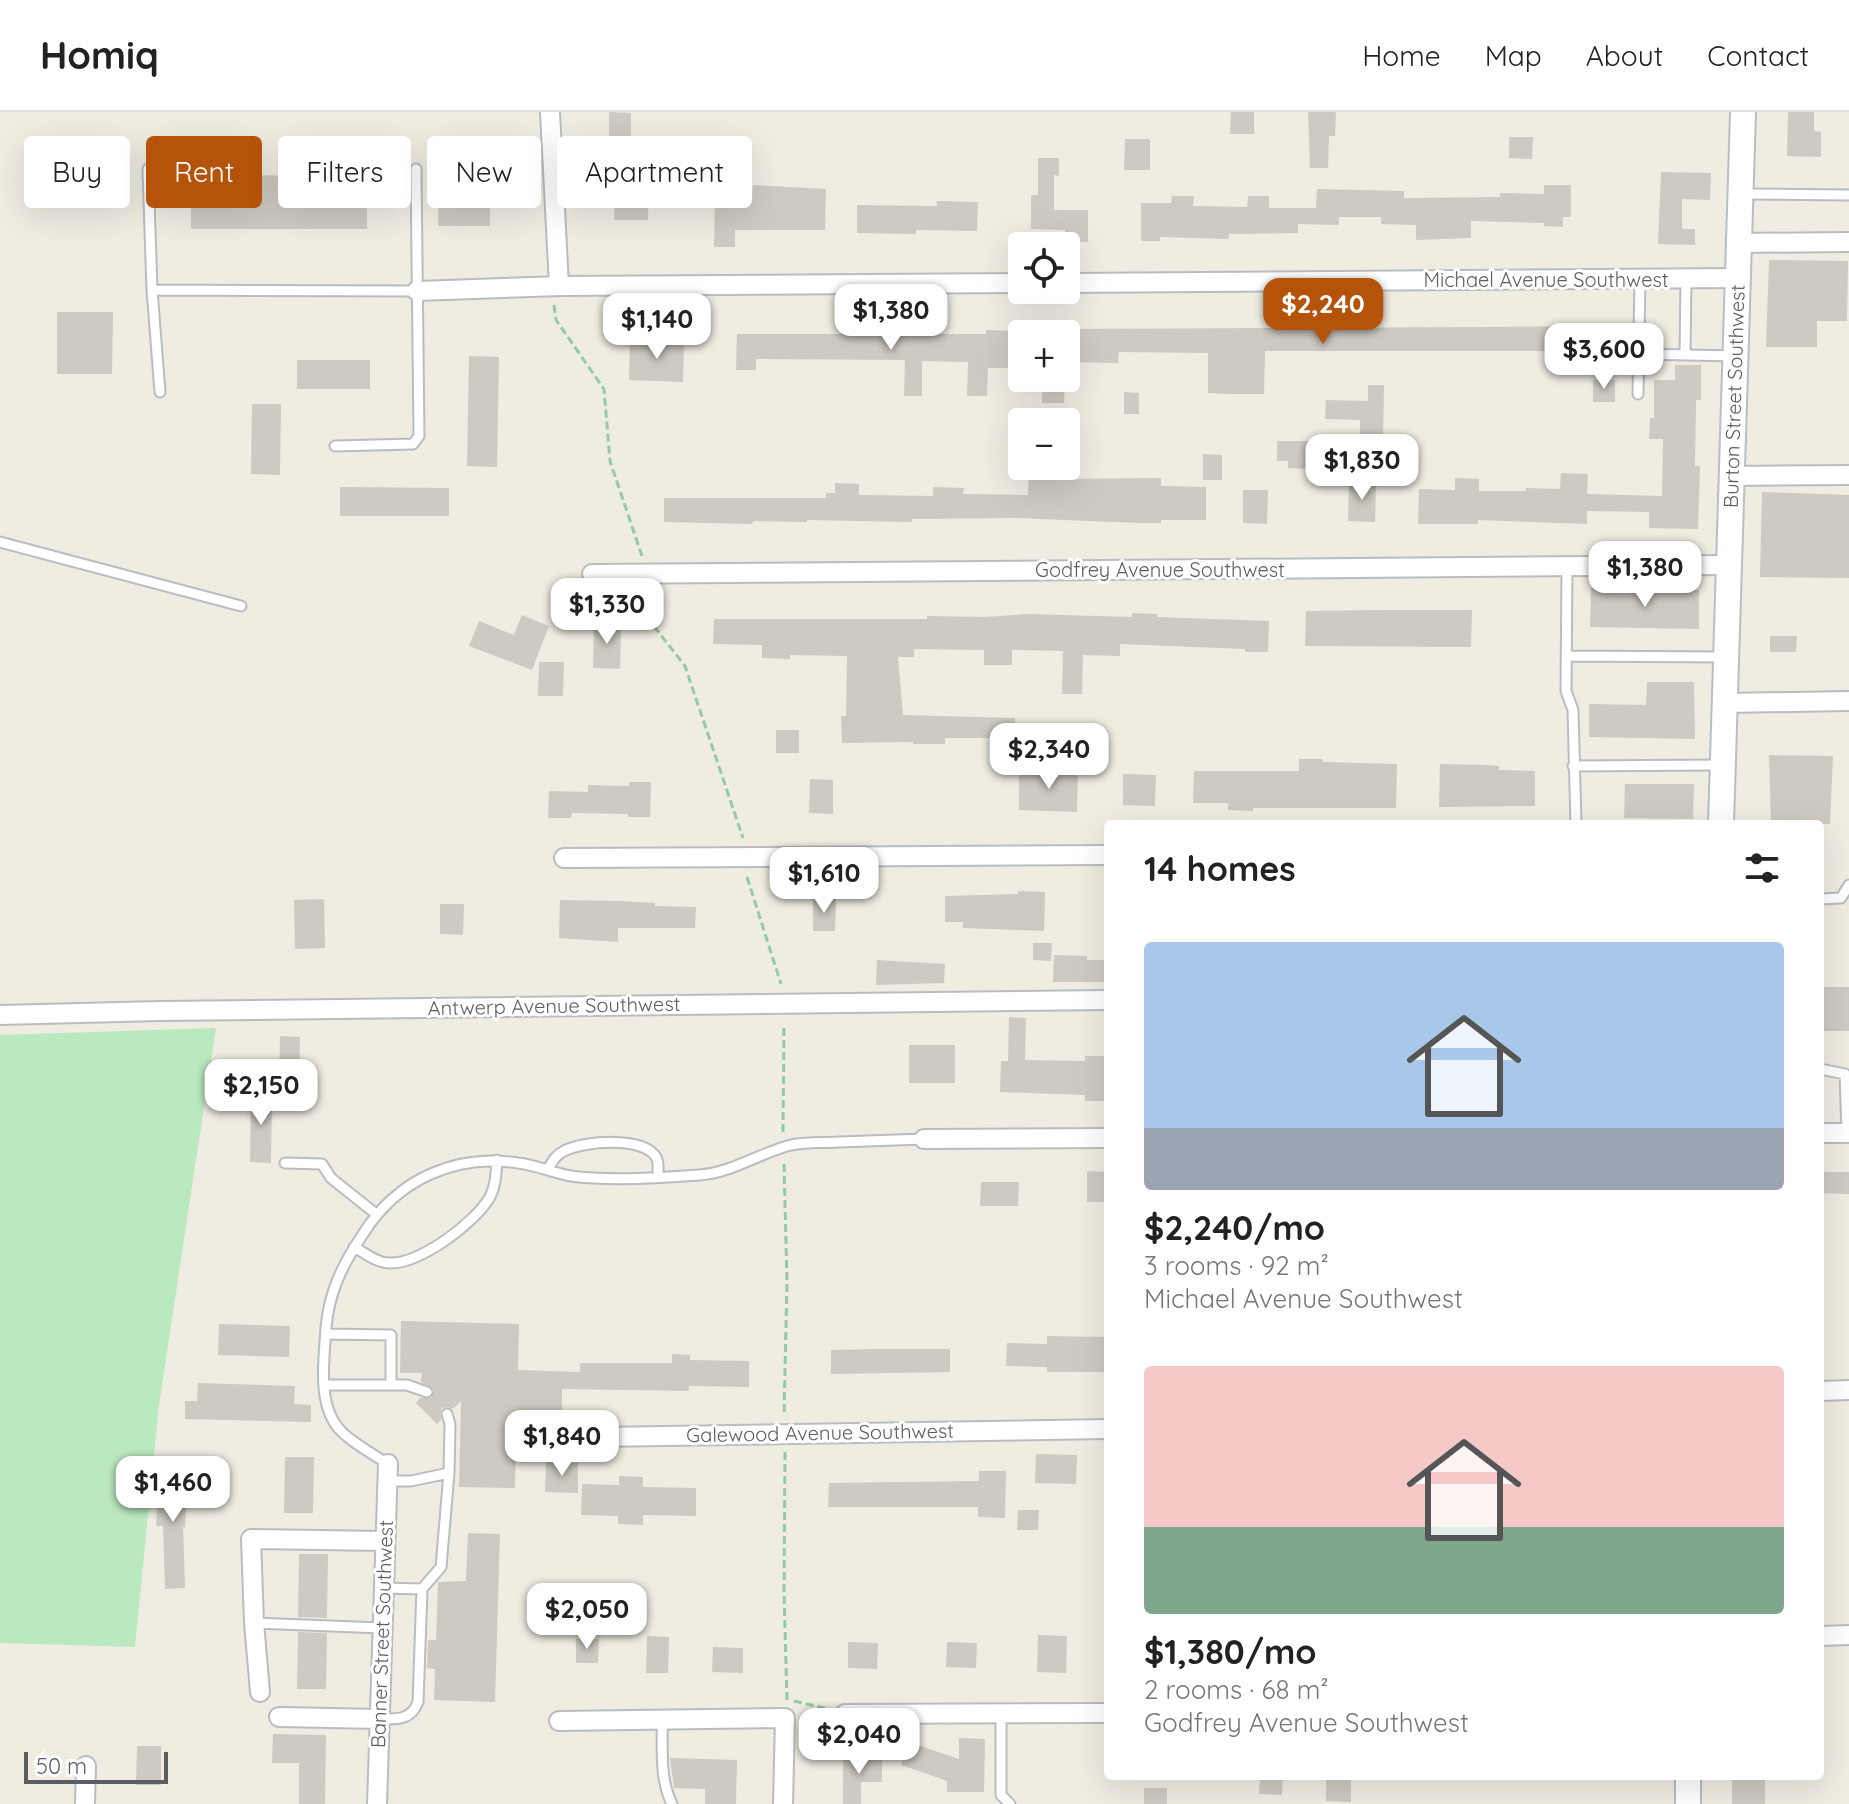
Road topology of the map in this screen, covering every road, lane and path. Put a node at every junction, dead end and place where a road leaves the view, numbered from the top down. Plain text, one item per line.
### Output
1 (550, 112) edge
2 (1743, 112) edge
3 (416, 169) dead end
4 (1740, 194) junction
5 (1849, 195) edge
6 (149, 208) edge
7 (1849, 242) edge
8 (1738, 243) junction
9 (1738, 278) junction
10 (1640, 279) junction
11 (1686, 279) junction
12 (1008, 283) edge
13 (1080, 283) edge
14 (152, 290) junction
15 (417, 291) junction
16 (556, 293) junction
17 (1639, 354) junction
18 (1685, 355) junction
19 (1736, 356) junction
20 (160, 392) dead end
21 (1638, 394) dead end
22 (335, 446) dead end
23 (1849, 475) edge
24 (1732, 476) junction
25 (0, 542) edge
26 (642, 560) dead end
27 (1729, 565) junction
28 (1567, 567) junction
29 (592, 574) dead end
30 (647, 586) dead end
31 (241, 606) dead end
32 (1566, 656) junction
33 (1727, 657) junction
34 (1849, 701) edge
35 (1726, 703) junction
36 (1723, 765) junction
37 (1573, 766) junction
38 (1576, 820) edge
39 (1721, 820) edge
40 (743, 845) dead end
41 (1104, 855) edge
42 (564, 858) dead end
43 (746, 870) dead end
44 (1849, 885) edge
45 (1824, 899) edge
46 (783, 995) dead end
47 (1104, 1000) edge
48 (784, 1010) dead end
49 (0, 1015) edge
50 (1824, 1070) edge
51 (1824, 1133) edge
52 (1848, 1133) edge
53 (783, 1136) dead end
54 (1104, 1138) edge
55 (924, 1139) joint
56 (784, 1158) dead end
57 (497, 1160) junction
58 (285, 1163) dead end
59 (548, 1170) junction
60 (658, 1176) junction
61 (376, 1214) junction
62 (354, 1247) junction
63 (326, 1334) junction
64 (325, 1385) junction
65 (391, 1385) junction
66 (1849, 1390) edge
67 (1824, 1391) edge
68 (427, 1392) dead end
69 (447, 1414) dead end
70 (784, 1419) dead end
71 (1104, 1429) edge
72 (533, 1438) dead end
73 (785, 1444) dead end
74 (388, 1472) junction
75 (449, 1473) junction
76 (384, 1541) junction
77 (383, 1588) junction
78 (422, 1589) junction
79 (254, 1623) junction
80 (382, 1628) junction
81 (1849, 1635) edge
82 (1824, 1636) edge
83 (260, 1692) dead end
84 (775, 1700) dead end
85 (786, 1709) junction
86 (1104, 1713) edge
87 (845, 1714) joint
88 (1001, 1714) junction
89 (279, 1717) dead end
90 (379, 1719) junction
91 (662, 1720) junction
92 (559, 1721) dead end
93 (86, 1766) dead end
94 (1688, 1780) edge
95 (85, 1804) edge
96 (377, 1804) edge
97 (672, 1804) edge
98 (783, 1804) edge
99 (1010, 1804) edge
100 (1688, 1804) edge

1 - 16 street
2 - 4 main road, Burton Street Southwest
3 - 15 lane
4 - 5 lane
4 - 8 main road, Burton Street Southwest
6 - 14 lane
7 - 8 street
8 - 9 main road, Burton Street Southwest
9 - 11 street, Michael Avenue Southwest
9 - 19 main road, Burton Street Southwest
10 - 11 street, Michael Avenue Southwest
10 - 13 street, Michael Avenue Southwest
10 - 17 lane
11 - 18 lane
12 - 16 street
14 - 15 lane
14 - 20 lane
15 - 16 street
15 - 22 lane
16 - 26 path
17 - 18 lane
17 - 21 lane
18 - 19 lane
19 - 24 main road, Burton Street Southwest
23 - 24 street
24 - 27 main road, Burton Street Southwest
25 - 31 lane
27 - 28 street, Godfrey Avenue Southwest
27 - 33 main road, Burton Street Southwest
28 - 29 street, Godfrey Avenue Southwest
28 - 32 lane
30 - 40 path
32 - 33 lane
32 - 37 lane
33 - 35 main road, Burton Street Southwest
34 - 35 street
35 - 36 main road, Burton Street Southwest
36 - 37 lane
36 - 39 main road, Burton Street Southwest
37 - 38 lane
41 - 42 street
43 - 46 path
44 - 45 lane
47 - 49 street, Antwerp Avenue Southwest
48 - 53 path
50 - 52 lane
51 - 52 street
54 - 55 street
55 - 60 lane
56 - 70 path
57 - 59 lane
57 - 61 lane
57 - 62 lane
58 - 61 lane
59 - 60 lane
59 - 60 lane
61 - 62 lane
62 - 63 lane
63 - 64 lane
63 - 65 lane
64 - 65 lane
64 - 74 lane
65 - 68 lane
66 - 67 street
69 - 75 lane
71 - 72 street, Galewood Avenue Southwest
73 - 85 path
74 - 75 lane
74 - 76 street, Banner Street Southwest
75 - 78 lane
76 - 77 street, Banner Street Southwest
76 - 79 street
77 - 78 lane
77 - 80 street, Banner Street Southwest
78 - 90 lane
79 - 80 lane
79 - 83 street
80 - 90 street, Banner Street Southwest
81 - 82 street
84 - 85 path
85 - 87 path
85 - 91 street
85 - 98 street
86 - 88 street
87 - 88 street
88 - 99 lane
89 - 90 street
90 - 96 street, Banner Street Southwest
91 - 92 street
91 - 97 lane
93 - 95 street
94 - 100 main road

